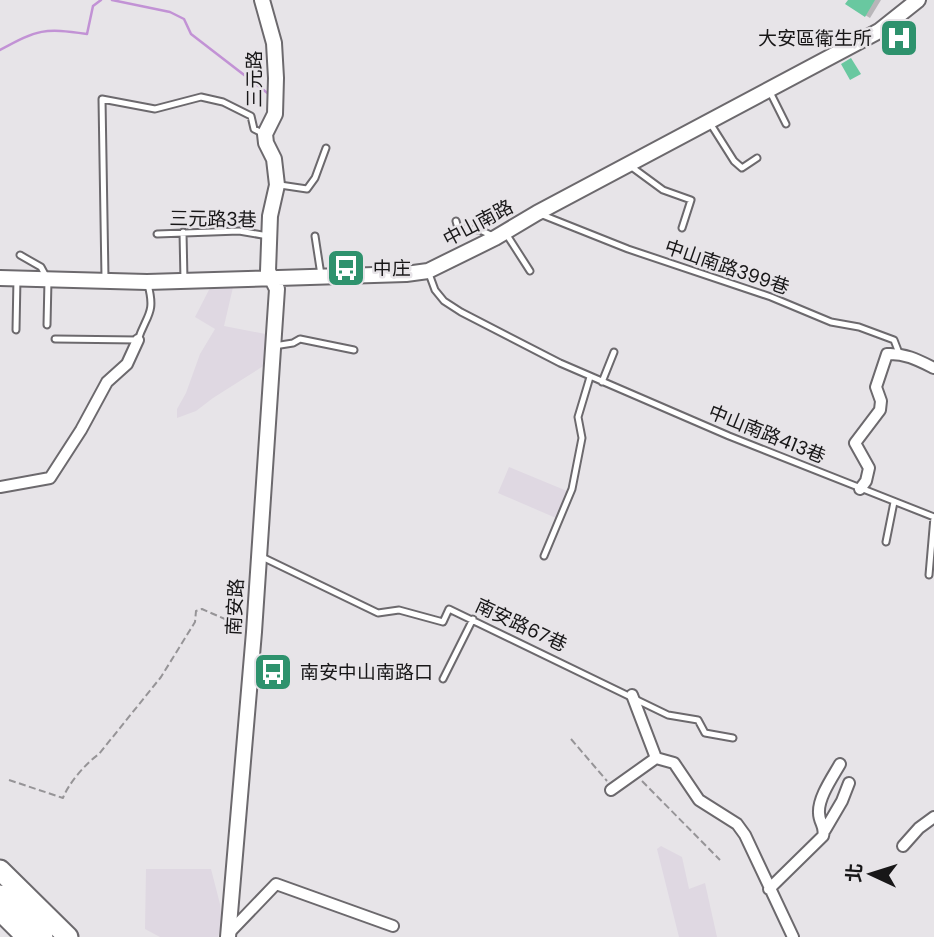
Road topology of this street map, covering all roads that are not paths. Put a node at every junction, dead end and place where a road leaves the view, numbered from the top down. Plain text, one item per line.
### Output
1 (262, 0) edge
2 (918, 0) edge
3 (769, 90) junction
4 (710, 123) junction
5 (786, 124) dead end
6 (265, 134) junction
7 (326, 148) dead end
8 (757, 158) dead end
9 (629, 165) junction
10 (277, 185) junction
11 (537, 213) junction
12 (456, 221) dead end
13 (682, 228) dead end
14 (183, 232) junction
15 (157, 234) dead end
16 (500, 235) junction
17 (268, 236) junction
18 (315, 236) dead end
19 (20, 255) dead end
20 (428, 271) junction
21 (530, 271) dead end
22 (0, 278) edge
23 (18, 278) junction
24 (322, 278) junction
25 (48, 279) junction
26 (184, 280) junction
27 (271, 280) junction
28 (105, 281) junction
29 (147, 282) junction
30 (47, 325) dead end
31 (16, 330) dead end
32 (55, 339) dead end
33 (138, 340) junction
34 (274, 346) junction
35 (354, 350) dead end
36 (614, 352) dead end
37 (899, 354) junction
38 (934, 368) edge
39 (590, 377) junction
40 (602, 382) junction
41 (0, 487) edge
42 (860, 489) junction
43 (894, 502) junction
44 (934, 517) edge
45 (886, 542) dead end
46 (257, 555) junction
47 (544, 556) dead end
48 (929, 575) dead end
49 (473, 619) junction
50 (443, 679) dead end
51 (632, 695) junction
52 (733, 738) dead end
53 (656, 758) junction
54 (839, 764) dead end
55 (849, 783) dead end
56 (611, 787) road end
57 (934, 817) edge
58 (825, 830) junction
59 (903, 845) dead end
60 (0, 859) edge
61 (0, 870) edge
62 (769, 889) junction
63 (0, 895) edge
64 (0, 914) edge
65 (393, 926) dead end
66 (228, 936) edge
67 (23, 937) edge
68 (43, 937) edge
69 (68, 937) edge
70 (80, 937) edge
71 (793, 937) edge

1 - 6 street, 三元路
2 - 3 street, 中山南路
3 - 4 street, 中山南路
3 - 5 lane
4 - 8 lane
4 - 9 street, 中山南路
6 - 10 street, 三元路
6 - 28 lane
7 - 10 lane
9 - 11 street, 中山南路
9 - 13 lane
10 - 17 street, 三元路
11 - 16 street, 中山南路
11 - 37 lane, 中山南路399巷
12 - 16 lane
14 - 15 lane, 三元路3巷
14 - 17 lane, 三元路3巷
14 - 26 lane
16 - 20 street, 中山南路
16 - 21 lane
17 - 27 street, 三元路
18 - 24 lane
19 - 25 lane
20 - 24 street, 中山南路
20 - 39 lane, 中山南路413巷
22 - 23 street, 中山南路
23 - 25 street, 中山南路
23 - 31 lane
24 - 27 street, 中山南路
25 - 28 street, 中山南路
25 - 30 lane
26 - 27 street, 中山南路
26 - 29 street, 中山南路
27 - 34 street, 南安路
28 - 29 street, 中山南路
29 - 33 lane
32 - 33 lane
33 - 41 street
34 - 35 lane
34 - 46 street, 南安路
36 - 40 lane
37 - 38 street
37 - 42 street
39 - 40 lane, 中山南路413巷
39 - 47 lane
40 - 42 lane, 中山南路413巷
42 - 43 lane, 中山南路413巷
43 - 44 lane, 中山南路413巷
43 - 45 lane
44 - 48 lane
46 - 49 lane, 南安路67巷
46 - 66 street, 南安路
49 - 50 lane
49 - 51 lane, 南安路67巷
51 - 52 lane, 南安路67巷
51 - 53 street
53 - 56 street
53 - 62 street
54 - 58 street
55 - 58 street
57 - 59 street
58 - 62 street
60 - 70 street
61 - 69 highway
62 - 71 street
63 - 68 highway
64 - 67 street
65 - 66 street

